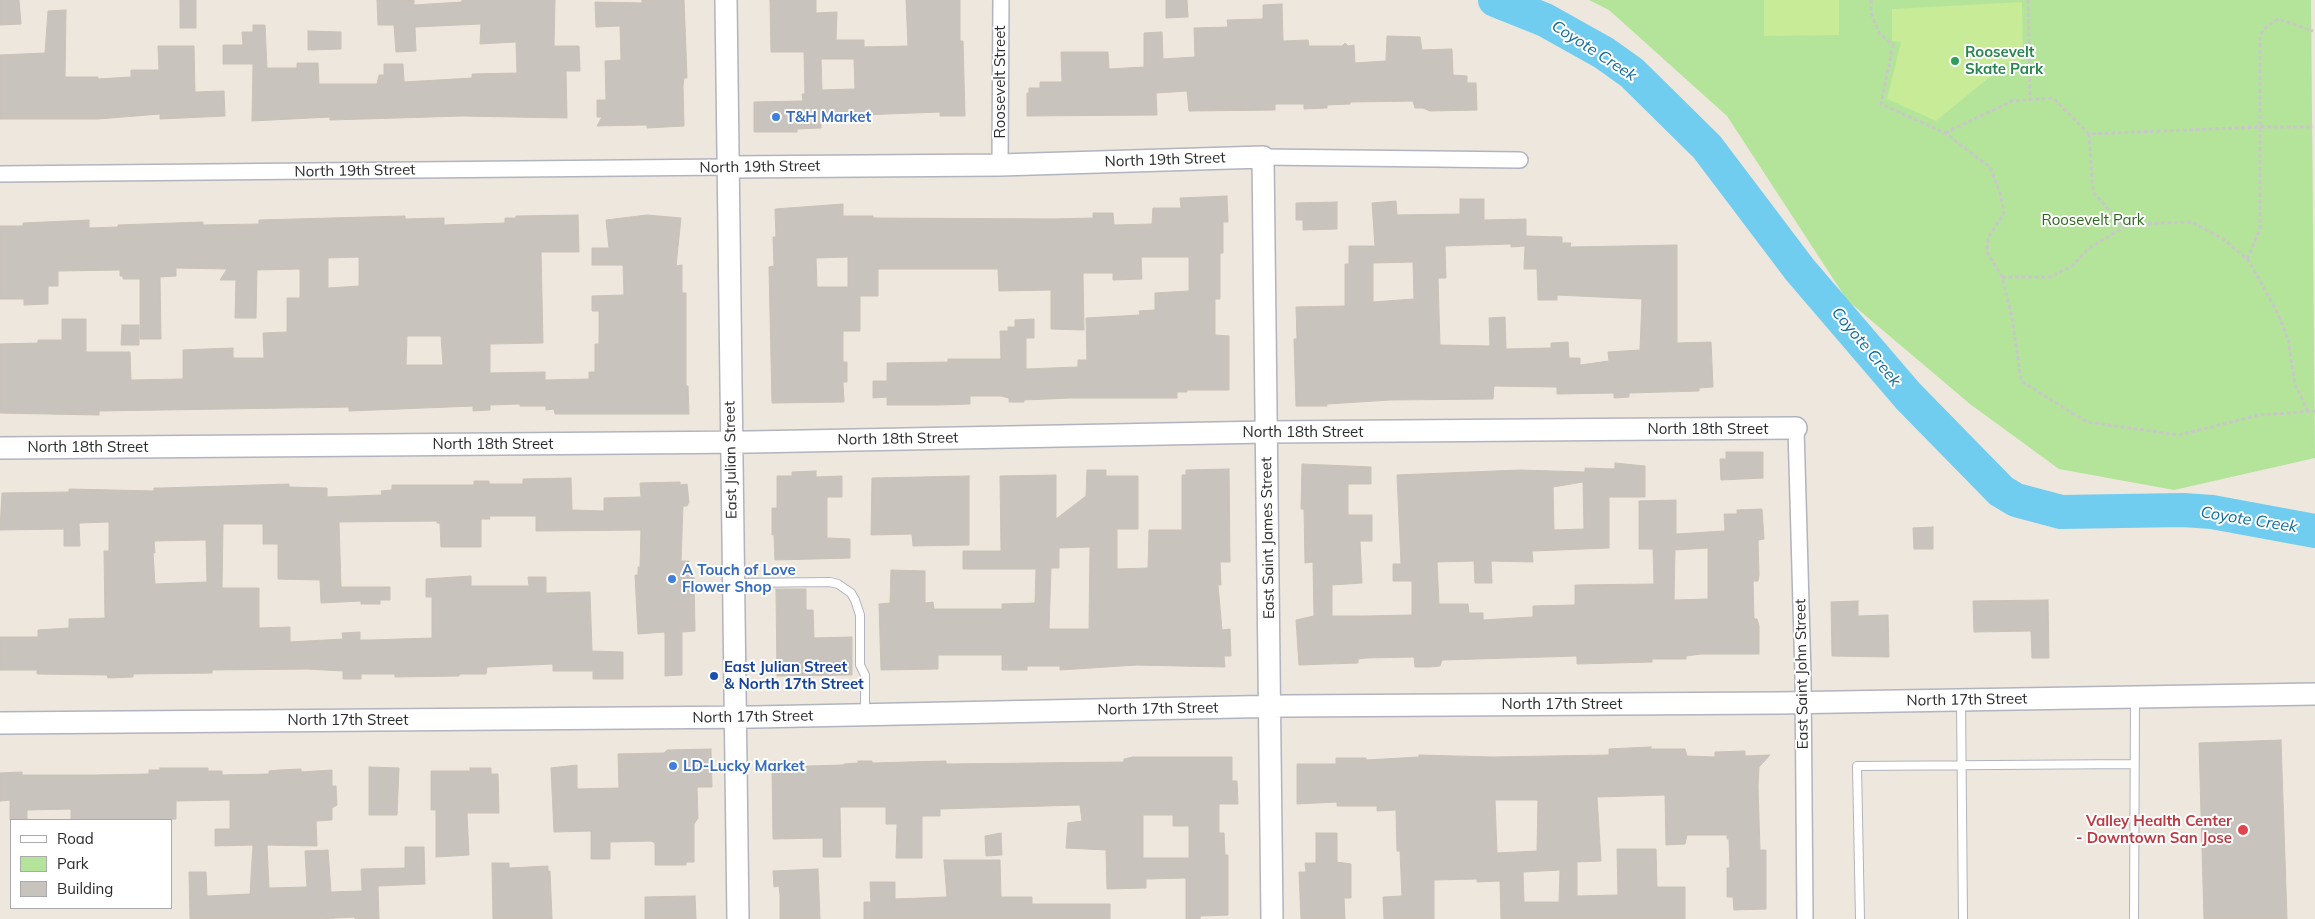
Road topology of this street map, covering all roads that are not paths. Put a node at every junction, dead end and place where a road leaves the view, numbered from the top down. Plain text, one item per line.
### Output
1 (726, 0) edge
2 (1001, 0) edge
3 (1263, 158) junction
4 (1520, 160) dead end
5 (1000, 165) junction
6 (728, 167) junction
7 (0, 174) edge
8 (1796, 428) joint
9 (1267, 432) junction
10 (731, 442) junction
11 (0, 448) edge
12 (733, 583) junction
13 (2315, 694) edge
14 (2135, 696) junction
15 (1961, 701) junction
16 (1803, 703) junction
17 (1270, 706) junction
18 (865, 715) junction
19 (734, 717) junction
20 (0, 723) edge
21 (2134, 764) junction
22 (1961, 766) junction
23 (738, 919) edge
24 (1272, 919) edge
25 (1805, 919) edge
26 (1860, 919) edge
27 (1963, 919) edge
28 (2134, 919) edge

1 - 6 main road, East Julian Street
2 - 5 street, Roosevelt Street
3 - 4 street, North 19th Street
3 - 5 main road, North 19th Street
3 - 9 main road, East Saint James Street
5 - 6 main road, North 19th Street
6 - 7 street, North 19th Street
6 - 10 main road, East Julian Street
8 - 9 main road, North 18th Street
8 - 16 street, East Saint John Street
9 - 10 main road, North 18th Street
9 - 17 main road, East Saint James Street
10 - 11 main road, North 18th Street
10 - 12 main road, East Julian Street
12 - 18 lane
12 - 19 main road, East Julian Street
13 - 14 main road, North 17th Street
14 - 15 main road, North 17th Street
14 - 21 lane
15 - 16 main road, North 17th Street
15 - 22 lane
16 - 17 main road, North 17th Street
16 - 25 street, East Saint John Street
17 - 18 main road, North 17th Street
17 - 24 main road, East Saint James Street
18 - 19 main road, North 17th Street
19 - 20 main road, North 17th Street
19 - 23 main road, East Julian Street
21 - 22 lane
21 - 28 lane
22 - 26 lane
22 - 27 lane

